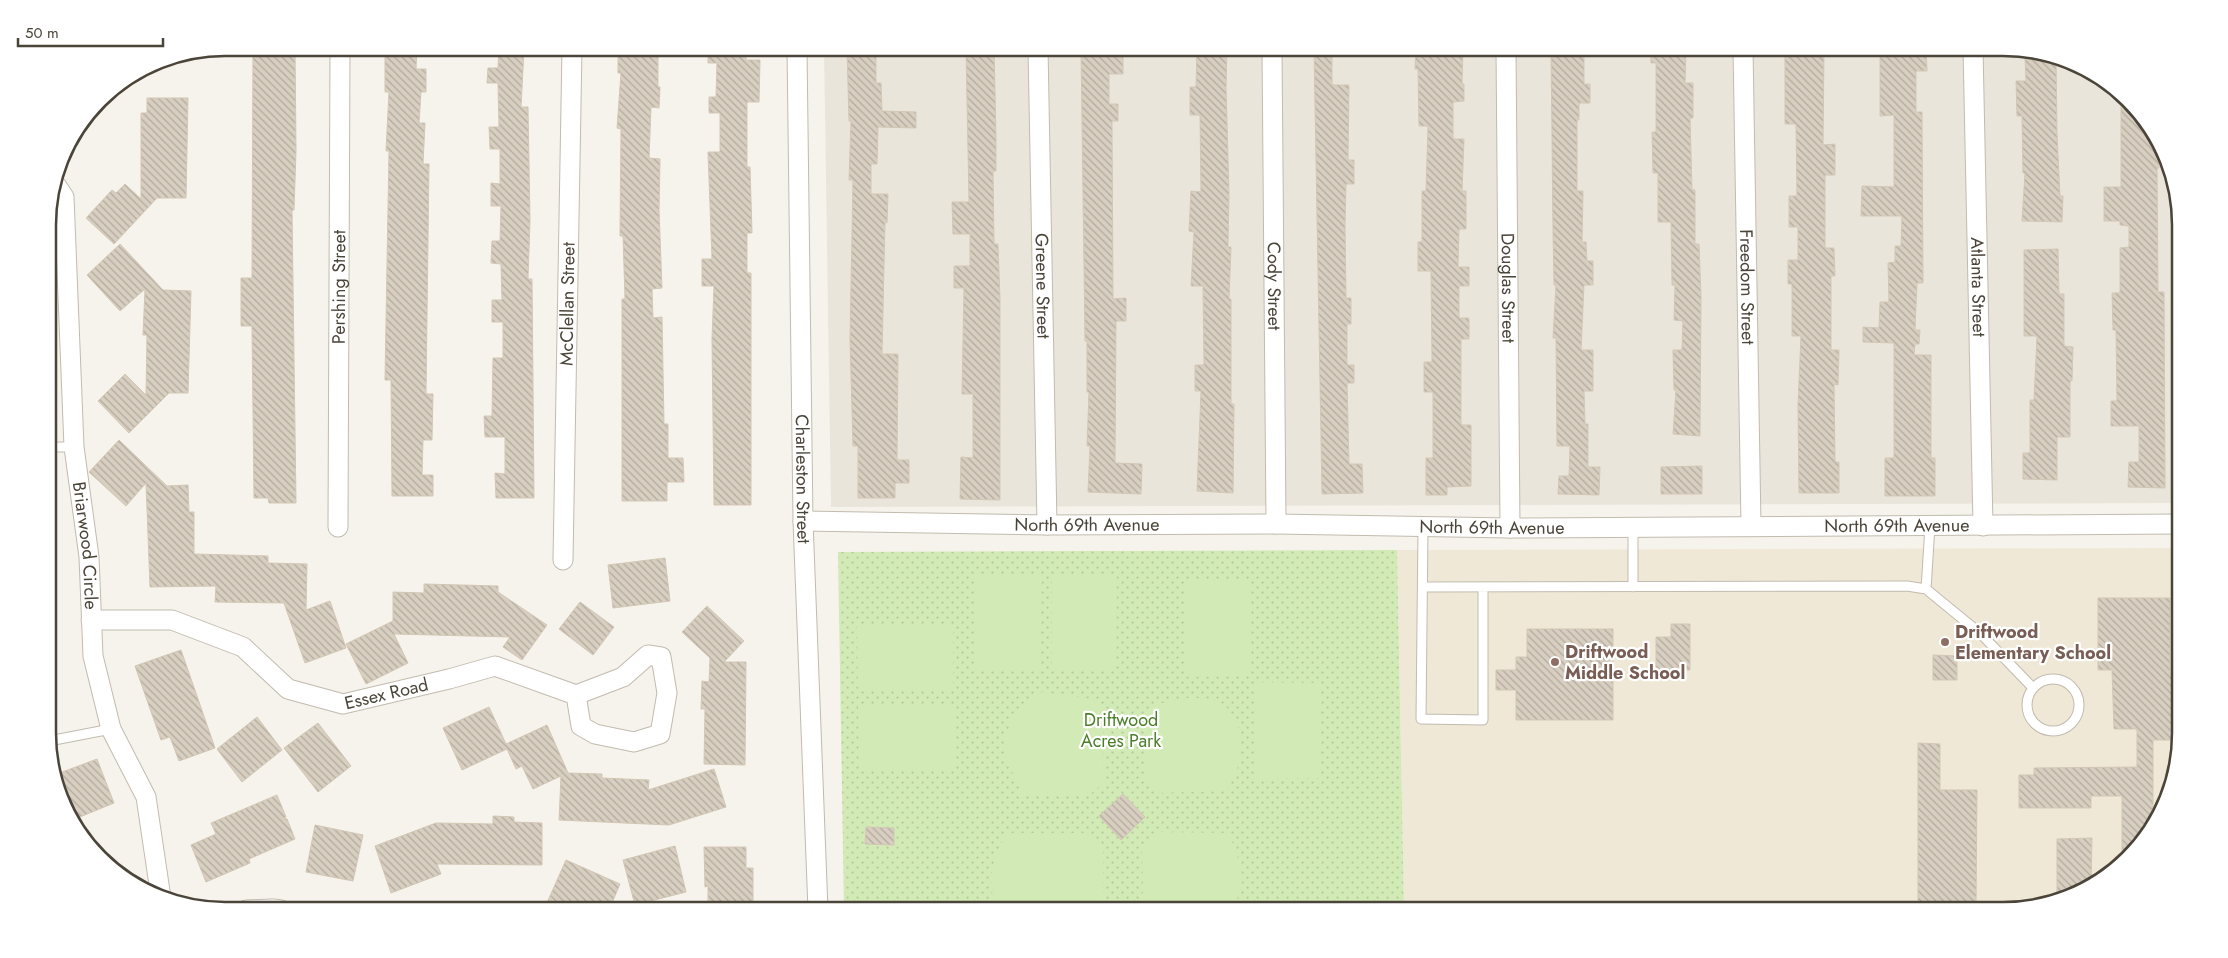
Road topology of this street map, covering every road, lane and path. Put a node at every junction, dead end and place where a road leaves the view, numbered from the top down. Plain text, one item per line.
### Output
1 (340, 56) edge
2 (572, 56) edge
3 (797, 56) edge
4 (1038, 56) edge
5 (1272, 56) edge
6 (1506, 56) edge
7 (1743, 56) edge
8 (1973, 56) edge
9 (60, 191) edge
10 (74, 447) junction
11 (57, 448) edge
12 (804, 521) junction
13 (1276, 524) junction
14 (2172, 524) edge
15 (1047, 525) junction
16 (1423, 526) junction
17 (1751, 526) junction
18 (1930, 526) junction
19 (1983, 526) junction
20 (338, 527) dead end
21 (1634, 527) junction
22 (1510, 528) junction
23 (564, 560) dead end
24 (1422, 586) junction
25 (1633, 587) junction
26 (1483, 588) junction
27 (1926, 589) junction
28 (91, 620) junction
29 (2033, 688) junction
30 (576, 695) junction
31 (111, 729) junction
32 (57, 740) edge
33 (160, 888) edge
34 (818, 902) edge

1 - 20 street, Pershing Street
2 - 23 street, McClellan Street
3 - 12 street, Charleston Street
4 - 15 street, Greene Street
5 - 13 street, Cody Street
6 - 22 street, Douglas Street
7 - 17 street, Freedom Street
8 - 19 street, Atlanta Street
9 - 10 street, Briarwood Circle
10 - 11 lane
10 - 28 street, Briarwood Circle
12 - 15 street, North 69th Avenue
12 - 34 street, Charleston Street
13 - 15 street, North 69th Avenue
13 - 16 street, North 69th Avenue
14 - 19 street, North 69th Avenue
16 - 22 street, North 69th Avenue
16 - 24 lane
17 - 18 street, North 69th Avenue
17 - 21 street, North 69th Avenue
18 - 19 street, North 69th Avenue
18 - 27 lane
21 - 22 street, North 69th Avenue
21 - 25 lane
24 - 26 lane
24 - 26 lane
25 - 26 lane
25 - 27 lane
27 - 29 lane
28 - 30 street, Essex Road
28 - 31 street, Briarwood Circle
29 - 29 lane
30 - 30 street
31 - 32 lane
31 - 33 street, Briarwood Circle

